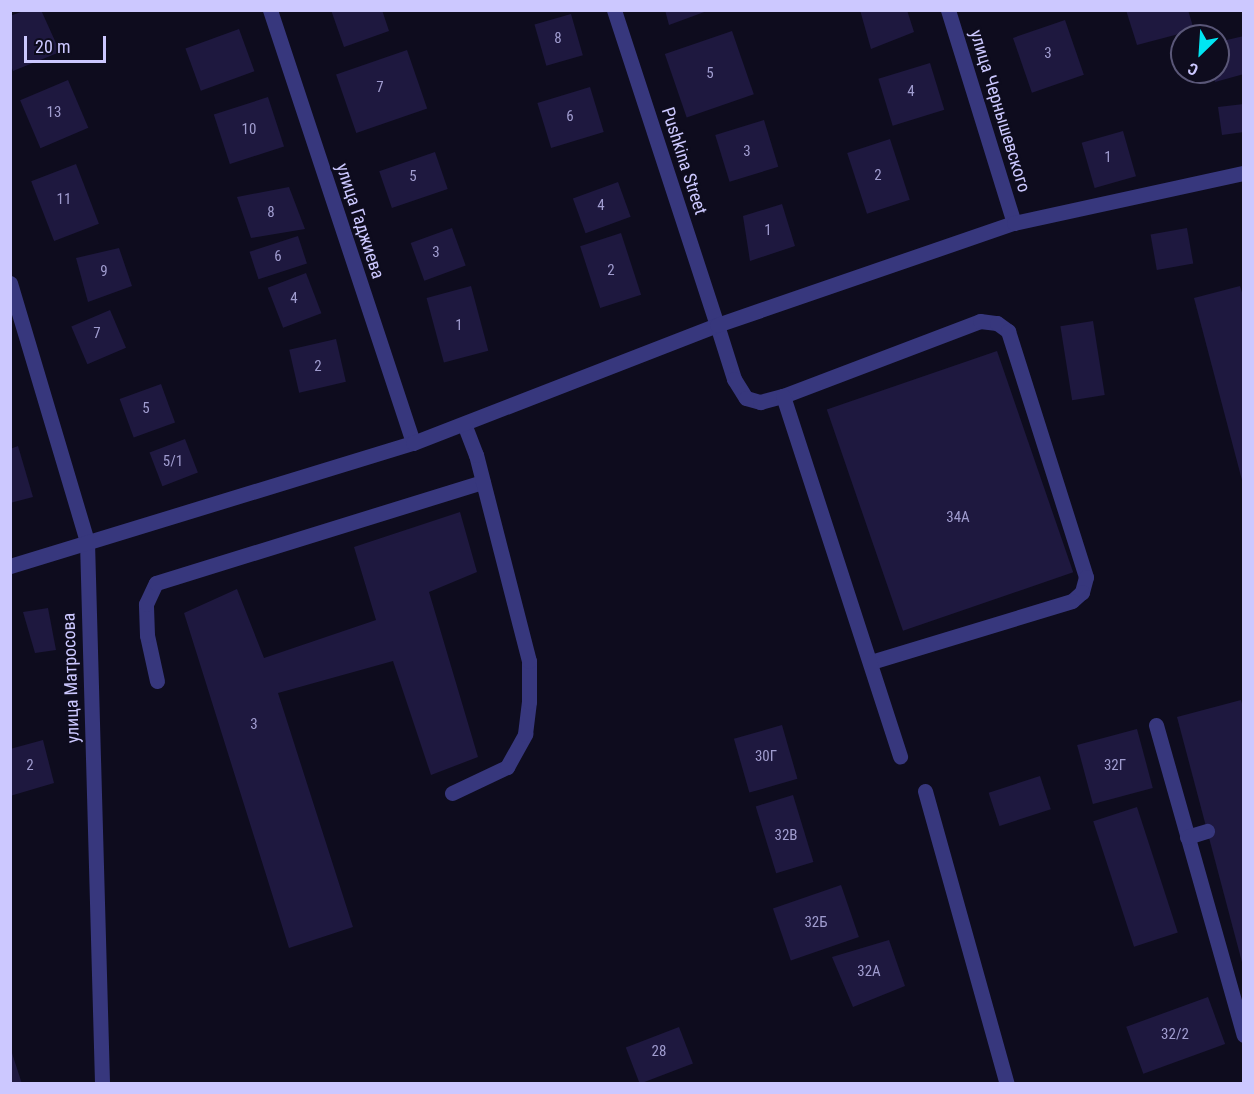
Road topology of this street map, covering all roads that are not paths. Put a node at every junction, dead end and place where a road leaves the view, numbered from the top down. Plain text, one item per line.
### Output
1 (270, 10) edge
2 (614, 10) edge
3 (948, 10) edge
4 (1244, 173) edge
5 (1014, 223) junction
6 (10, 283) edge
7 (717, 325) junction
8 (783, 396) junction
9 (464, 424) junction
10 (412, 443) junction
11 (483, 482) junction
12 (87, 542) junction
13 (10, 566) edge
14 (871, 662) junction
15 (157, 681) dead end
16 (1156, 725) dead end
17 (900, 757) dead end
18 (925, 791) dead end
19 (452, 793) dead end
20 (1207, 831) dead end
21 (1187, 837) junction
22 (1244, 1035) edge
23 (102, 1083) edge
24 (1007, 1083) edge

1 - 10 street, улица Гаджиева
2 - 7 street, Pushkina Street
3 - 5 street, улица Чернышевского
4 - 5 street
5 - 7 street
6 - 12 street, улица Матросова
7 - 8 street, Pushkina Street
7 - 9 street
8 - 14 street
8 - 14 street
9 - 10 street
9 - 11 street
10 - 12 street
11 - 15 street
11 - 19 street
12 - 13 street
12 - 23 street, улица Матросова
14 - 17 street
16 - 21 street
18 - 24 street
20 - 21 street
21 - 22 street

